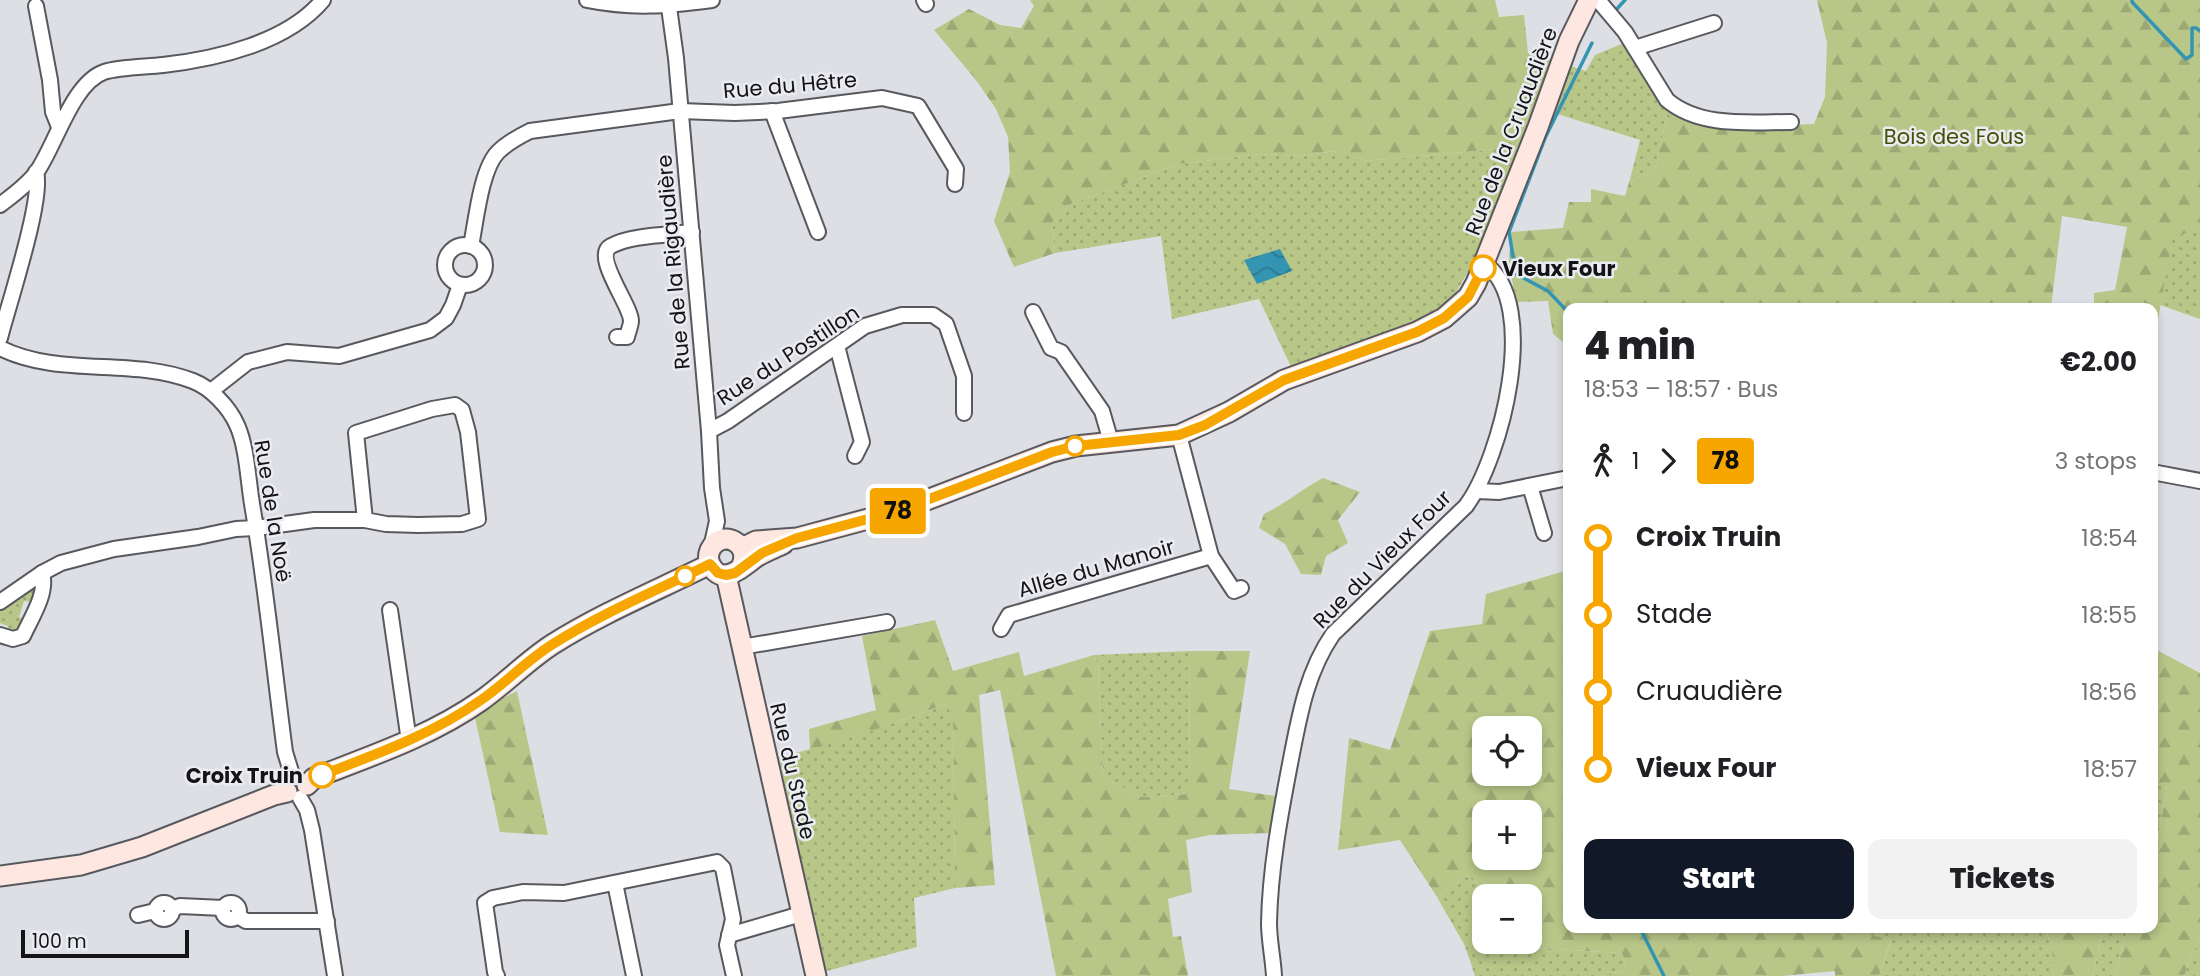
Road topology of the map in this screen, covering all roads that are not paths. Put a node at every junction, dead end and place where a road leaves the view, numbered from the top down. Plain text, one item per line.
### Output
1 (323, 0) edge
2 (587, 0) edge
3 (712, 0) edge
4 (1589, 0) edge
5 (1598, 0) edge
6 (669, 3) edge
7 (36, 6) dead end
8 (1714, 23) dead end
9 (1635, 48) junction
10 (680, 111) junction
11 (772, 111) junction
12 (1791, 122) dead end
13 (59, 127) junction
14 (36, 173) junction
15 (956, 184) dead end
16 (0, 205) edge
17 (692, 232) junction
18 (818, 232) dead end
19 (471, 246) junction
20 (1485, 264) junction
21 (460, 285) junction
22 (1033, 312) dead end
23 (617, 337) dead end
24 (0, 338) edge
25 (837, 346) junction
26 (0, 348) edge
27 (211, 391) junction
28 (964, 413) dead end
29 (709, 431) junction
30 (1179, 435) junction
31 (1111, 442) junction
32 (855, 456) dead end
33 (2158, 473) edge
34 (1563, 479) edge
35 (2200, 481) edge
36 (1530, 486) junction
37 (1477, 491) junction
38 (365, 520) junction
39 (256, 528) junction
40 (1544, 533) dead end
41 (1211, 556) junction
42 (726, 557) junction
43 (42, 573) junction
44 (1241, 588) dead end
45 (0, 602) edge
46 (390, 610) dead end
47 (887, 622) dead end
48 (1001, 629) dead end
49 (0, 635) edge
50 (742, 647) junction
51 (409, 741) junction
52 (297, 788) junction
53 (0, 876) edge
54 (615, 883) junction
55 (801, 914) junction
56 (138, 915) dead end
57 (327, 921) junction
58 (729, 935) junction
59 (335, 976) edge
60 (497, 976) edge
61 (634, 976) edge
62 (734, 976) edge
63 (816, 976) edge
64 (1274, 976) edge

1 - 13 street
2 - 6 street
3 - 6 street
4 - 20 main road, Rue de la Cruaudière
5 - 9 street
6 - 10 street, Rue de la Rigaudière
7 - 13 street
8 - 9 street
9 - 12 street
10 - 11 street, Rue du Hêtre
10 - 17 street, Rue de la Rigaudière
10 - 19 street, Rue du Hêtre
11 - 15 street, Rue du Hêtre
11 - 18 street
13 - 14 street
14 - 16 street
14 - 24 street
17 - 23 street
17 - 29 street, Rue de la Rigaudière
19 - 21 street
19 - 21 street
20 - 30 main road, Rue de la Cruaudière
20 - 37 street, Rue du Vieux Four
21 - 27 street
22 - 31 street
25 - 28 street, Rue du Postillon
25 - 29 street, Rue du Postillon
25 - 32 street
26 - 27 street, Rue de la Noë
27 - 39 street, Rue de la Noë
29 - 42 street, Rue de la Rigaudière
30 - 31 main road, Rue de la Cruaudière
30 - 41 street
31 - 42 main road, Rue de la Cruaudière
33 - 35 street
34 - 36 street
36 - 37 street
36 - 40 street
37 - 64 street, Rue du Vieux Four
38 - 38 street
38 - 39 street
39 - 43 street
39 - 52 street, Rue de la Noë
41 - 44 street
41 - 48 street, Allée du Manoir
42 - 50 main road, Rue du Stade
42 - 51 main road, Rue de la Cruaudière
43 - 45 street
43 - 49 street
46 - 51 street
47 - 50 street
50 - 55 main road, Rue du Stade
51 - 52 main road, Rue de la Cruaudière
52 - 53 main road, Rue de la Cruaudière
52 - 57 street, Rue de la Noë
54 - 58 street
54 - 60 street
54 - 61 street
55 - 58 street
55 - 63 main road, Rue du Stade
56 - 57 street
57 - 59 street, Rue de la Noë
58 - 62 street

